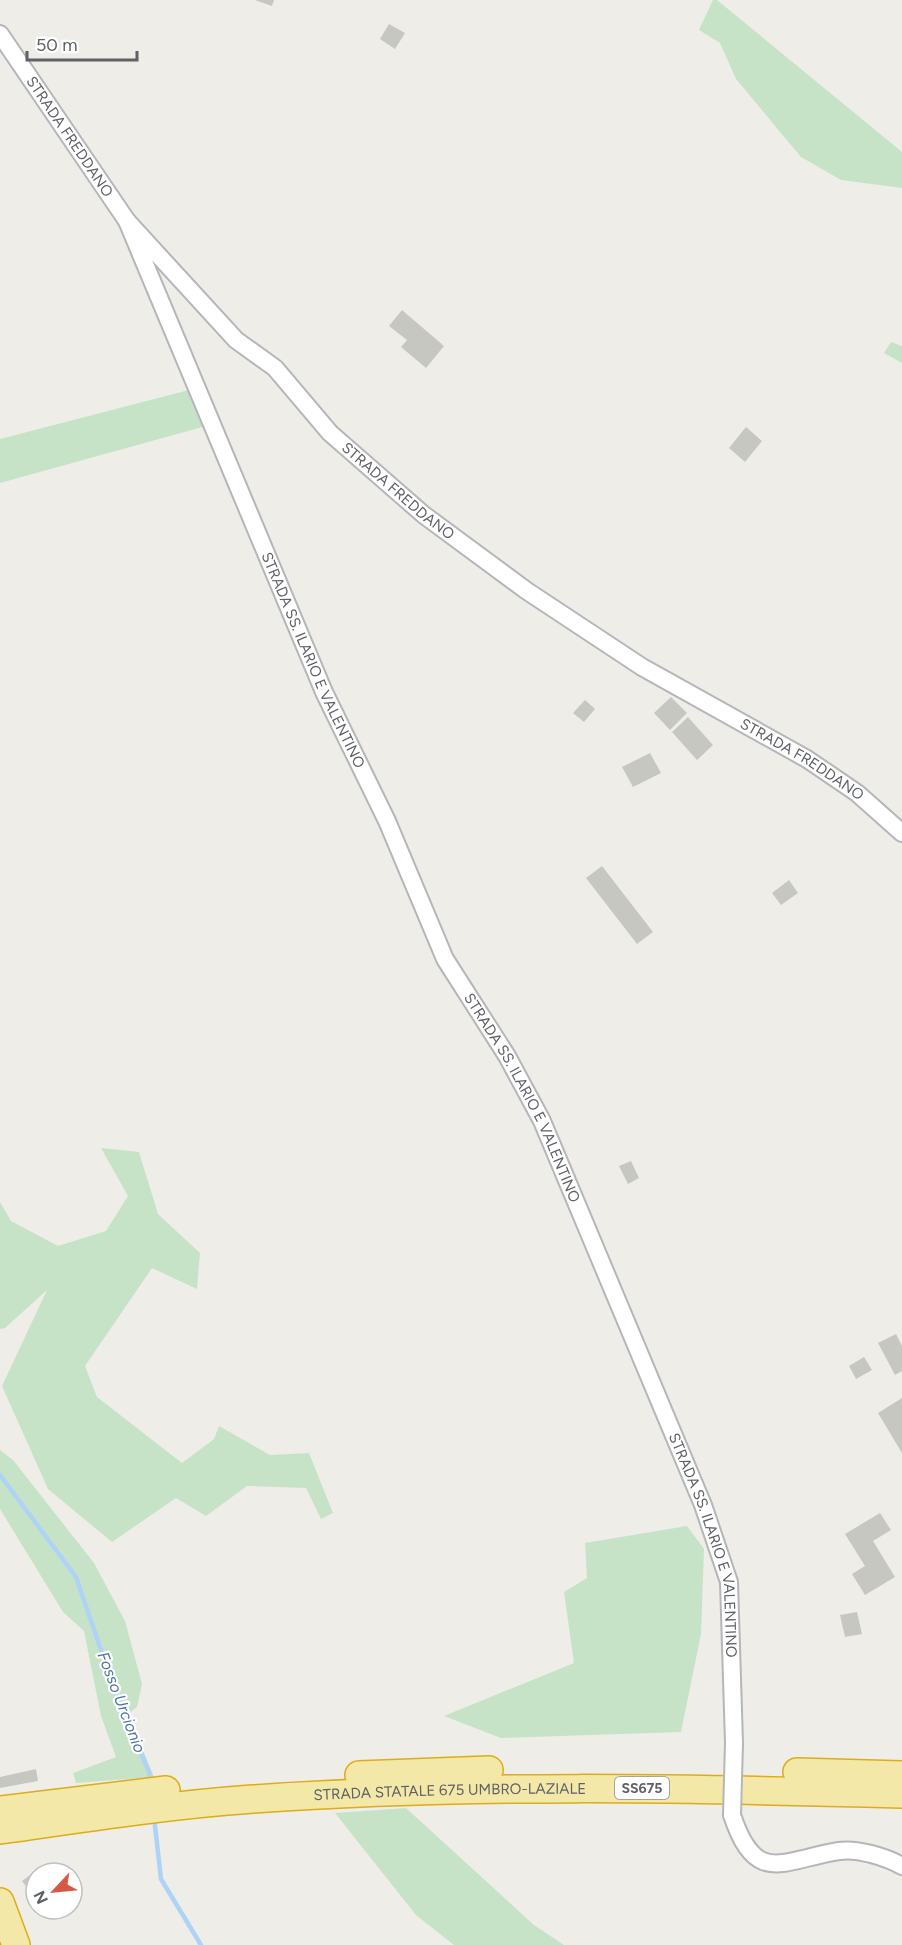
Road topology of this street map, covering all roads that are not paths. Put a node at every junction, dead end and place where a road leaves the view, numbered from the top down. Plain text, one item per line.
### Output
1 (0, 34) edge
2 (127, 221) junction
3 (902, 833) edge
4 (902, 1775) edge
5 (902, 1794) edge
6 (0, 1810) edge
7 (0, 1830) edge
8 (902, 1866) edge
9 (0, 1902) edge
10 (16, 1945) edge

1 - 2 street, STRADA FREDDANO
2 - 3 street, STRADA FREDDANO
2 - 8 street, STRADA SS. ILARIO E VALENTINO, bridge
4 - 6 highway, STRADA STATALE 675 UMBRO-LAZIALE / SS675
5 - 7 highway, STRADA STATALE 675 UMBRO-LAZIALE / SS675
9 - 10 highway

